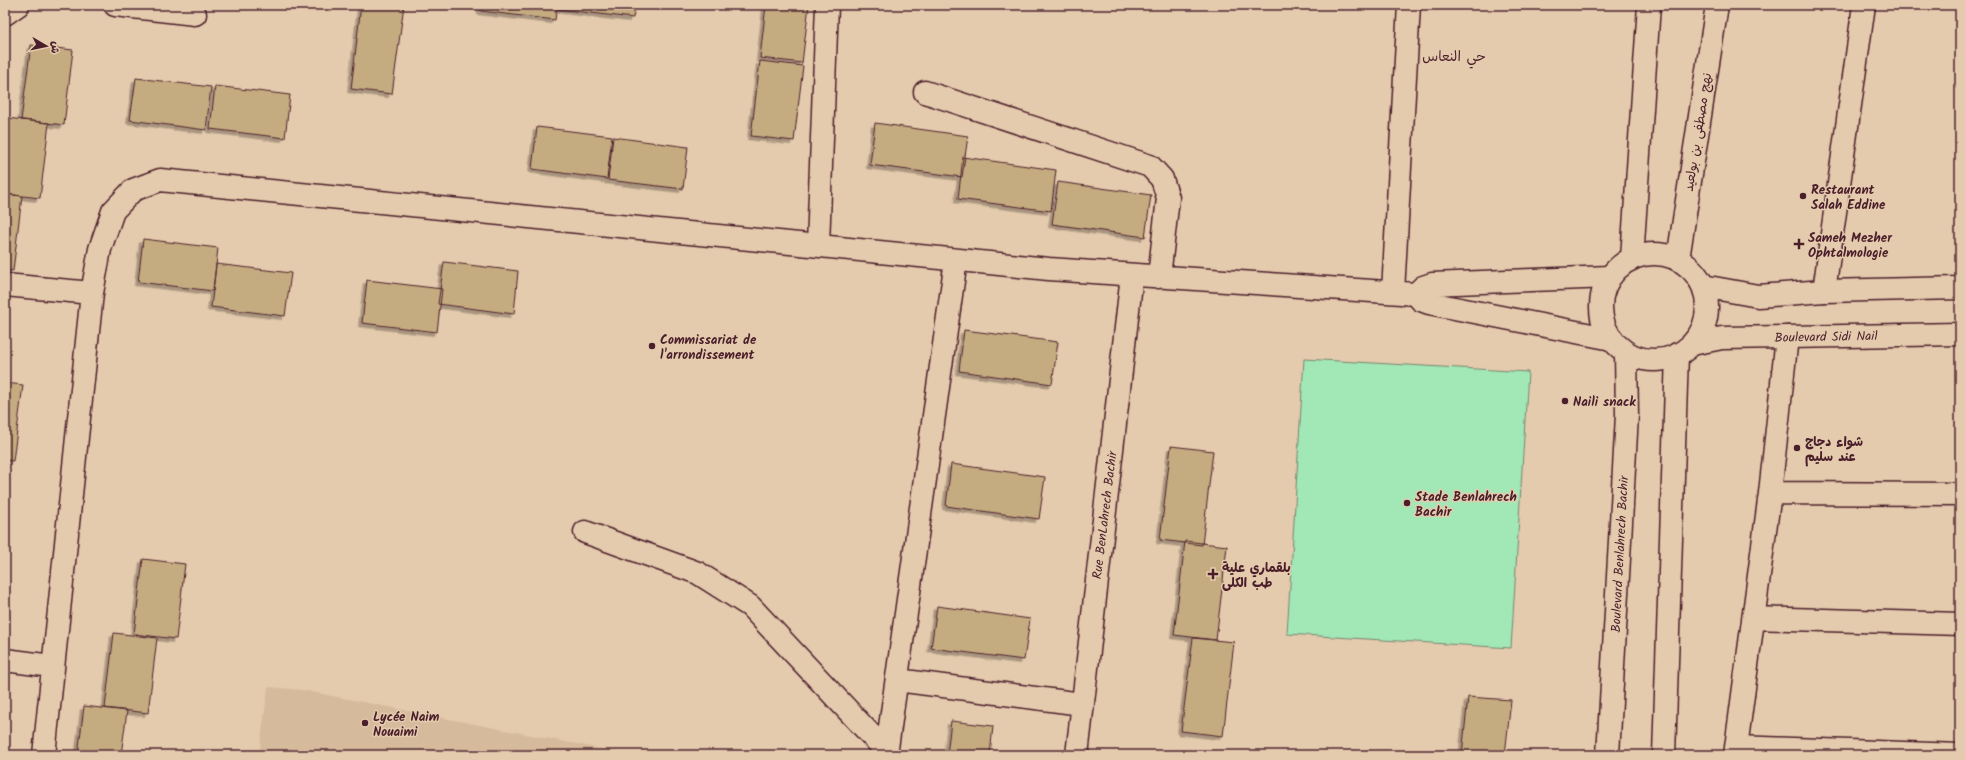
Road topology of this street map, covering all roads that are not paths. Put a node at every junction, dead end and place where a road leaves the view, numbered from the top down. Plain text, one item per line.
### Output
1 (18, 5) edge
2 (115, 5) edge
3 (827, 5) edge
4 (1409, 5) edge
5 (1649, 5) edge
6 (1717, 5) edge
7 (1864, 5) edge
8 (5, 14) edge
9 (196, 14) dead end
10 (925, 92) dead end
11 (818, 245) junction
12 (1632, 258) junction
13 (1678, 259) junction
14 (956, 260) junction
15 (1132, 275) junction
16 (1160, 276) junction
17 (1610, 277) junction
18 (5, 285) edge
19 (1703, 286) junction
20 (1960, 288) edge
21 (1824, 291) junction
22 (1393, 292) junction
23 (92, 293) junction
24 (1416, 294) junction
25 (1960, 334) edge
26 (1788, 337) junction
27 (1619, 346) junction
28 (1684, 349) junction
29 (1770, 493) junction
30 (1960, 494) edge
31 (585, 532) dead end
32 (1753, 618) junction
33 (1960, 624) edge
34 (5, 660) edge
35 (52, 666) junction
36 (897, 680) junction
37 (1082, 704) junction
38 (1736, 751) edge
39 (886, 753) edge
40 (44, 755) edge
41 (1077, 755) edge
42 (1608, 755) edge
43 (1664, 755) edge
44 (1960, 755) edge

1 - 8 street
2 - 9 street
3 - 11 street
4 - 22 street
5 - 12 street
6 - 13 street, نهج مصطفى بن بولعيد
7 - 21 street
10 - 16 street
11 - 14 street
11 - 23 street
12 - 13 street
12 - 17 street
13 - 19 street
14 - 15 street
14 - 36 street
15 - 16 street
15 - 37 street, Rue BenLahrech Bachir
16 - 22 street
17 - 24 street
17 - 27 street
18 - 23 street
19 - 21 street
19 - 28 street
20 - 21 street
22 - 24 street
23 - 35 street
24 - 27 street
25 - 26 street, Boulevard Sidi Nail
26 - 28 street, Boulevard Sidi Nail
26 - 29 street
27 - 28 street
27 - 42 street, Boulevard Benlahrech Bachir
28 - 43 street
29 - 30 street
29 - 32 street
31 - 39 street
32 - 33 street
32 - 38 street
34 - 35 street
35 - 40 street
36 - 37 street
36 - 39 street
37 - 41 street, Rue BenLahrech Bachir
38 - 44 street

